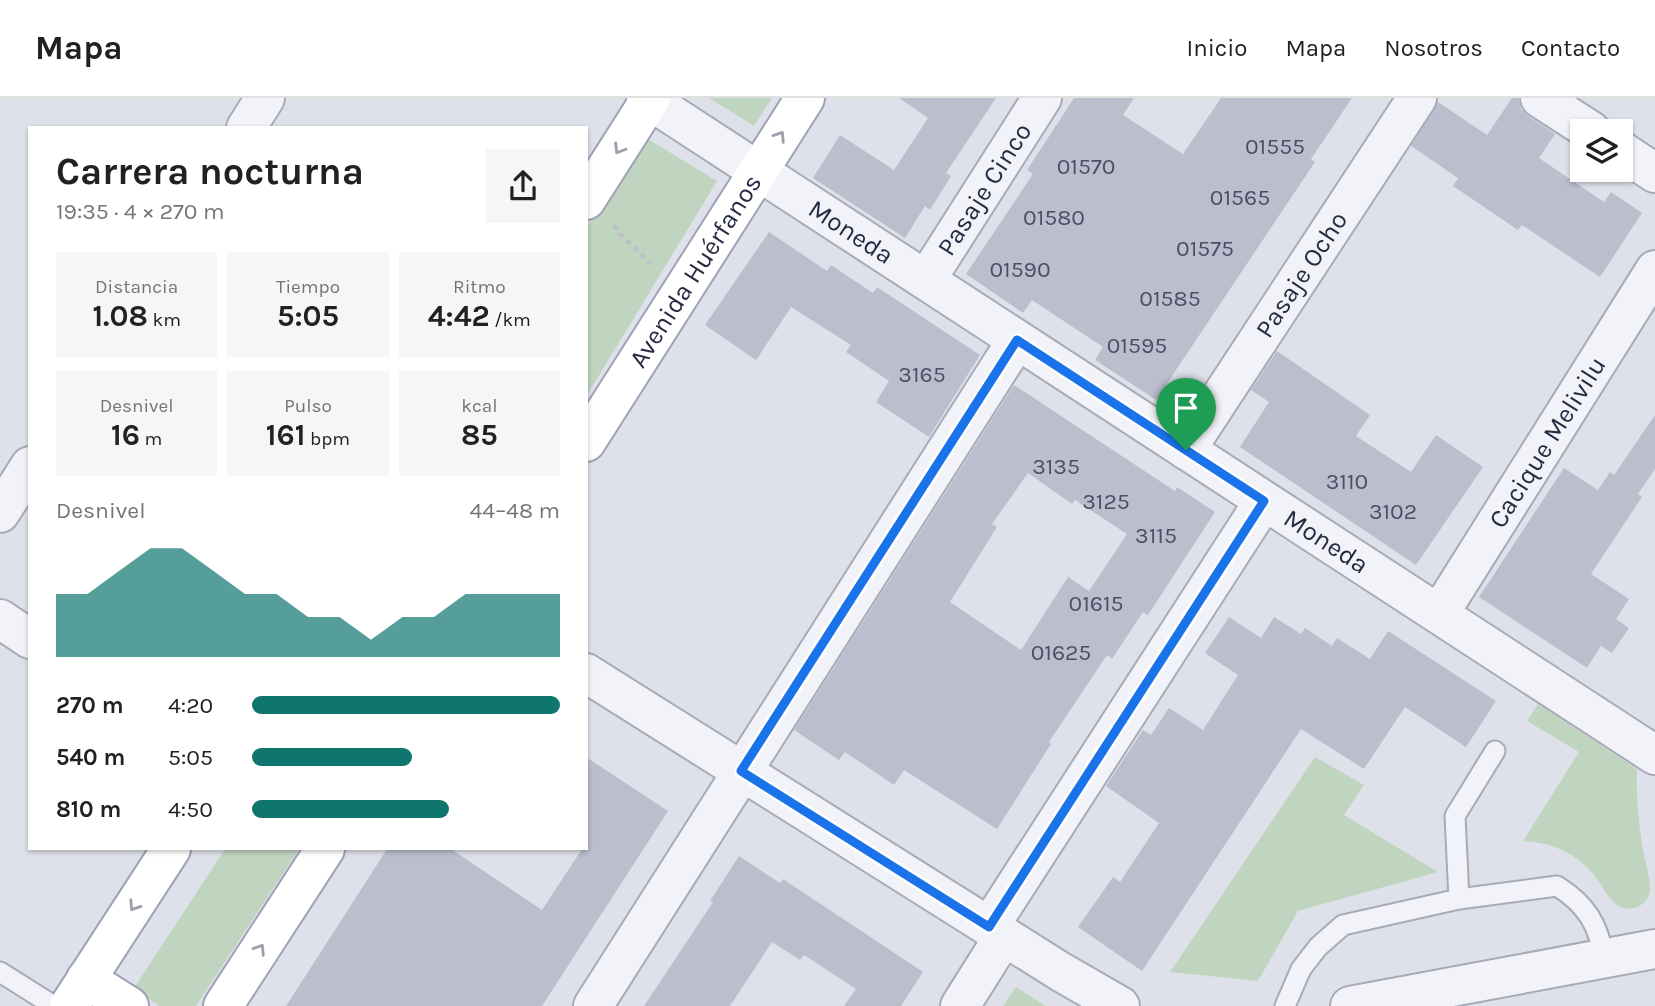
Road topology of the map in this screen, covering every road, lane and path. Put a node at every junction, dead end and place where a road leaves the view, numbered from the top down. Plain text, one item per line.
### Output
1 (265, 98) edge
2 (804, 98) edge
3 (1042, 98) edge
4 (1417, 98) edge
5 (1540, 98) edge
6 (649, 99) edge
7 (1572, 119) edge
8 (247, 126) edge
9 (1633, 159) edge
10 (758, 171) junction
11 (1655, 173) edge
12 (598, 209) edge
13 (1655, 270) edge
14 (654, 273) dead end
15 (926, 280) junction
16 (1017, 340) junction
17 (588, 439) edge
18 (1186, 450) junction
19 (28, 469) edge
20 (1264, 501) junction
21 (0, 513) edge
22 (1439, 614) junction
23 (0, 619) edge
24 (28, 638) edge
25 (588, 674) edge
26 (1495, 751) dead end
27 (1655, 755) edge
28 (741, 771) junction
29 (170, 850) edge
30 (324, 850) edge
31 (1460, 899) junction
32 (997, 931) junction
33 (1655, 949) edge
34 (1604, 959) junction
35 (0, 972) edge
36 (77, 993) edge
37 (54, 1006) edge
38 (129, 1006) edge
39 (223, 1006) edge
40 (593, 1006) edge
41 (960, 1006) edge
42 (1120, 1006) edge
43 (1285, 1006) edge
44 (1350, 1006) edge

1 - 8 street
10 -> 2 main road, Avenida Huérfanos
3 - 15 street, Pasaje Cinco
4 - 18 street, Pasaje Ocho
5 - 7 street
6 - 10 street, Moneda
6 -> 12 main road
9 - 11 street
10 - 15 street, Moneda
10 - 17 main road, Avenida Huérfanos
12 - 14 path
13 - 22 street, Cacique Melivilu
15 - 16 street, Moneda
16 - 18 street, Moneda
16 - 28 street
18 - 20 street, Moneda
19 - 21 street
20 - 22 street, Moneda
20 - 32 street
22 - 27 street, Moneda
23 - 24 street
25 - 28 street
26 - 31 lane
28 - 32 street
28 - 40 street
29 -> 36 main road
39 -> 30 main road
31 - 34 lane
31 - 43 lane
32 - 41 street
32 - 42 street
33 - 34 street
34 - 44 street
35 - 37 lane
36 - 38 main road

